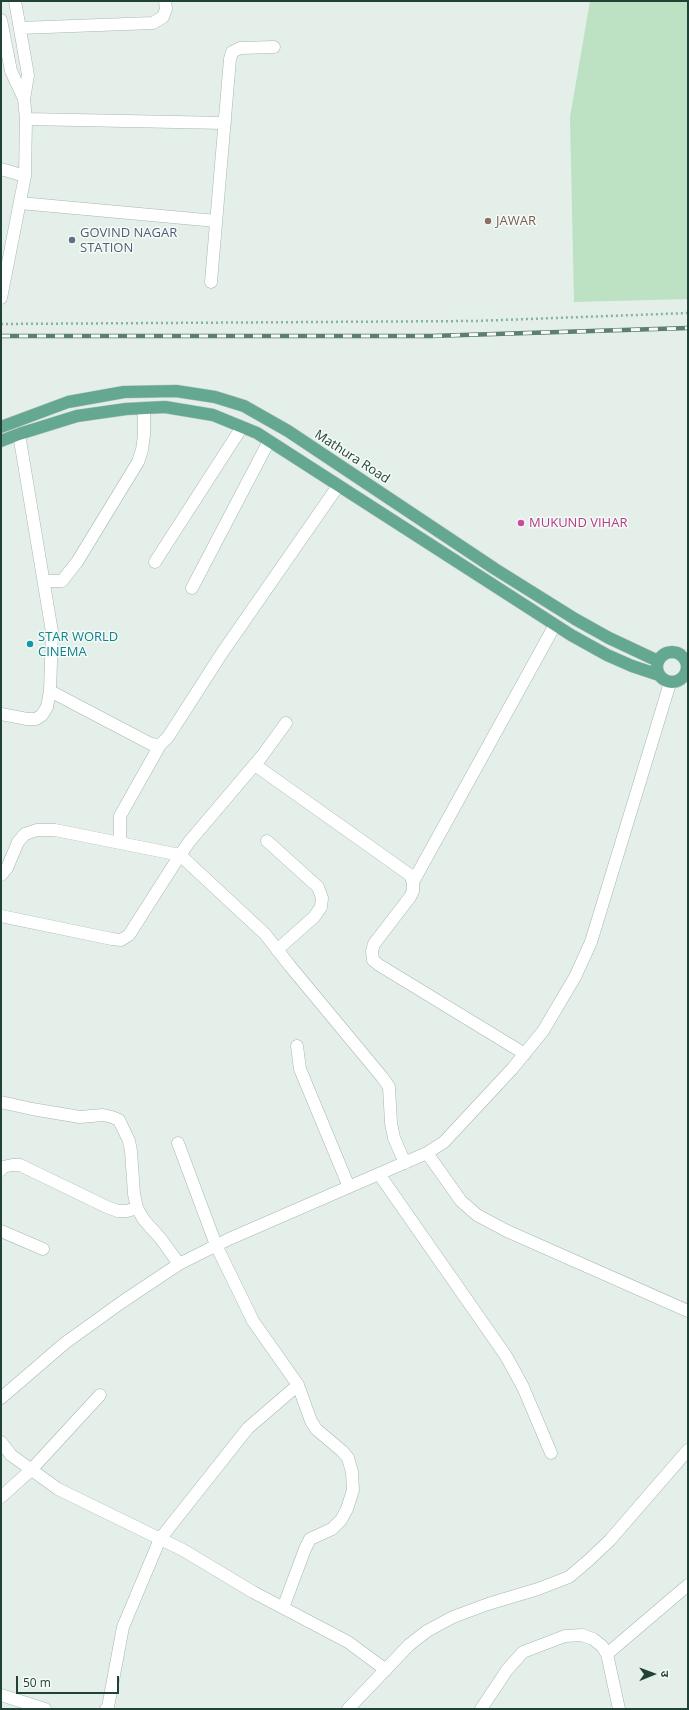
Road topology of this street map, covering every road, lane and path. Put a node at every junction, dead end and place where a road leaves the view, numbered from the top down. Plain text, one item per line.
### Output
1 (15, 1) edge
2 (165, 1) edge
3 (1, 20) edge
4 (20, 28) junction
5 (274, 47) dead end
6 (24, 99) junction
7 (26, 119) junction
8 (225, 124) junction
9 (1, 169) edge
10 (25, 176) junction
11 (20, 203) junction
12 (216, 221) junction
13 (211, 282) dead end
14 (1, 298) edge
15 (688, 313) edge
16 (1, 324) edge
17 (144, 408) junction
18 (1, 427) edge
19 (242, 427) junction
20 (20, 434) junction
21 (269, 441) junction
22 (1, 442) edge
23 (338, 486) junction
24 (479, 558) junction
25 (155, 562) dead end
26 (471, 571) junction
27 (44, 581) junction
28 (192, 588) dead end
29 (555, 625) junction
30 (658, 661) junction
31 (687, 668) edge
32 (659, 675) junction
33 (670, 683) junction
34 (50, 691) junction
35 (1, 714) edge
36 (286, 723) dead end
37 (160, 745) junction
38 (255, 765) junction
39 (267, 841) dead end
40 (120, 843) junction
41 (180, 855) junction
42 (1, 875) edge
43 (413, 882) junction
44 (1, 916) edge
45 (277, 950) junction
46 (297, 1046) dead end
47 (525, 1054) junction
48 (1, 1102) edge
49 (178, 1142) dead end
50 (427, 1153) junction
51 (405, 1163) junction
52 (1, 1170) edge
53 (379, 1174) junction
54 (349, 1187) junction
55 (137, 1208) junction
56 (1, 1231) edge
57 (216, 1246) junction
58 (43, 1248) dead end
59 (179, 1264) junction
60 (688, 1311) edge
61 (298, 1385) junction
62 (100, 1395) dead end
63 (1, 1398) edge
64 (1, 1442) edge
65 (688, 1450) edge
66 (551, 1453) dead end
67 (31, 1470) junction
68 (1, 1497) edge
69 (160, 1539) junction
70 (688, 1584) edge
71 (283, 1608) junction
72 (607, 1654) junction
73 (386, 1670) junction
74 (1, 1695) edge
75 (25, 1706) edge
76 (44, 1709) edge
77 (106, 1709) edge
78 (348, 1709) edge
79 (481, 1709) edge
80 (619, 1709) edge

1 - 4 street
2 - 4 street
3 - 6 street
4 - 6 street
5 - 8 street
6 - 7 street
7 - 8 street
7 - 10 street
8 - 12 street
9 - 10 street
10 - 11 street
11 - 12 street
11 - 14 street
12 - 13 street
15 - 16 path
17 - 19 main road
17 - 20 main road
17 - 27 street
18 - 24 main road, Mathura Road
19 - 21 main road
19 - 25 street
20 - 22 main road
20 - 27 street
21 - 23 main road
21 - 28 street
23 - 26 main road
23 - 37 street
24 - 26 main road
24 - 30 main road, Mathura Road
26 - 29 main road
27 - 34 street
29 - 32 main road
29 - 43 street
30 - 31 main road
30 - 32 main road
31 - 33 main road
32 - 33 main road
33 - 47 street
34 - 35 street
34 - 37 street
36 - 38 street
37 - 40 street
38 - 41 street
38 - 43 street
39 - 45 street
40 - 41 street
40 - 42 street
41 - 44 street
41 - 45 street
43 - 47 street
45 - 51 street
46 - 54 street
47 - 50 street
48 - 55 street
49 - 57 street
50 - 51 street
50 - 60 street
51 - 53 street
52 - 55 street
53 - 54 street
53 - 66 street
54 - 57 street
55 - 59 street
56 - 58 street
57 - 59 street
57 - 61 street
59 - 63 street
61 - 69 street
61 - 71 street
62 - 67 street
64 - 67 street
65 - 73 street
67 - 68 street
67 - 69 street
69 - 71 street
69 - 77 street
70 - 72 street
71 - 73 street
72 - 79 street
72 - 80 street
73 - 78 street
74 - 75 street
75 - 76 street

